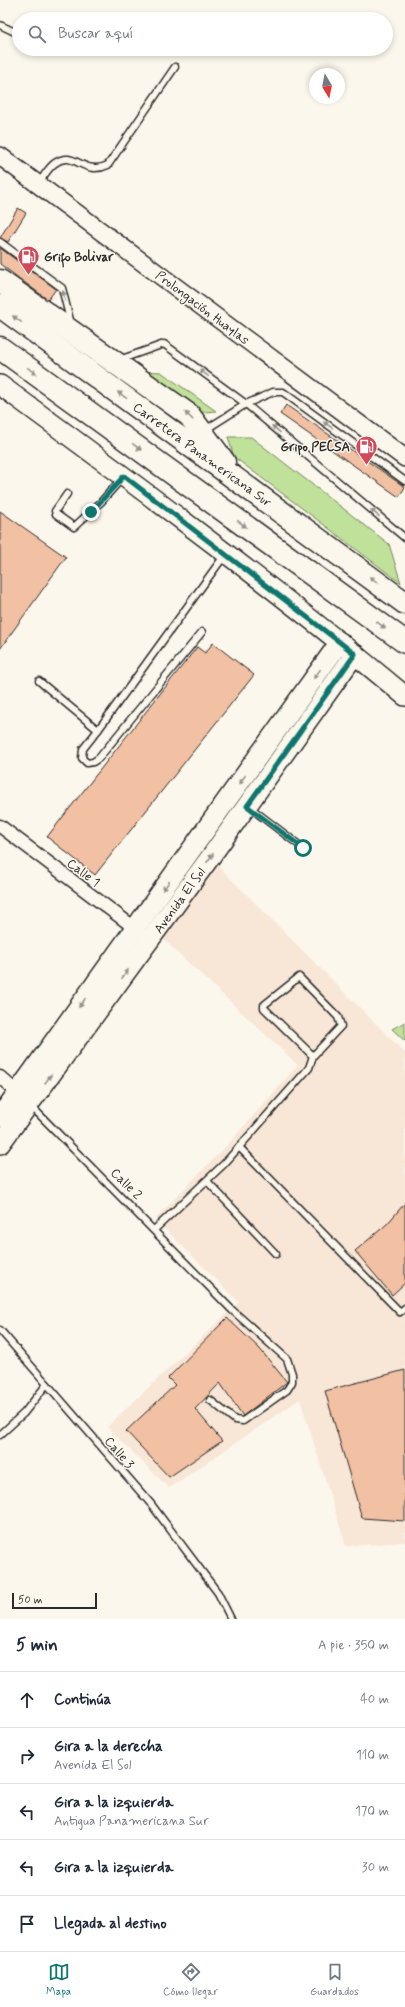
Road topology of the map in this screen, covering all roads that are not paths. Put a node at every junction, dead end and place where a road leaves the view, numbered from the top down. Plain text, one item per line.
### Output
1 (0, 25) edge
2 (12, 31) edge
3 (175, 67) dead end
4 (0, 156) edge
5 (38, 184) junction
6 (0, 242) edge
7 (0, 281) edge
8 (0, 306) edge
9 (74, 333) junction
10 (0, 348) edge
11 (114, 362) junction
12 (0, 385) edge
13 (246, 404) junction
14 (202, 433) junction
15 (405, 458) edge
16 (124, 476) junction
17 (238, 480) junction
18 (405, 481) edge
19 (67, 494) dead end
20 (405, 538) edge
21 (225, 554) junction
22 (405, 603) edge
23 (202, 632) dead end
24 (340, 642) junction
25 (405, 642) edge
26 (355, 654) junction
27 (39, 681) dead end
28 (405, 696) edge
29 (98, 730) junction
30 (247, 806) junction
31 (0, 826) edge
32 (303, 848) dead end
33 (135, 929) junction
34 (150, 940) junction
35 (313, 1056) junction
36 (0, 1077) edge
37 (24, 1099) junction
38 (0, 1118) edge
39 (0, 1144) edge
40 (239, 1148) junction
41 (207, 1181) junction
42 (154, 1230) junction
43 (276, 1254) dead end
44 (403, 1312) edge
45 (0, 1330) edge
46 (47, 1384) junction
47 (210, 1400) dead end
48 (0, 1435) edge
49 (231, 1619) edge

1 - 2 lane
3 - 5 lane
4 - 5 street, Prolongación Huaylas
5 - 15 street, Prolongación Huaylas
9 -> 6 lane
7 - 9 highway
17 -> 8 highway, Carretera Panamericana Sur
9 - 11 highway
10 -> 25 highway
13 -> 11 lane
14 -> 11 highway
12 - 16 main road
13 - 14 lane
18 -> 13 lane
20 -> 13 lane
14 - 17 highway
16 - 19 lane
16 - 21 main road
22 -> 17 highway, Carretera Panamericana Sur
21 - 24 main road
21 - 29 lane
23 - 29 lane
24 - 26 main road
24 -> 33 main road, Avenida El Sol
26 - 28 main road
26 - 30 main road, Avenida El Sol
27 - 29 lane
30 - 32 lane
34 -> 30 main road, Avenida El Sol
31 - 33 street, Calle 1
33 - 34 street, Calle 1
33 -> 37 main road, Avenida El Sol
37 -> 34 main road, Avenida El Sol
35 - 35 lane
35 - 40 lane
36 - 37 street, Calle 2
37 - 38 main road, Avenida El Sol
37 - 39 main road, Avenida El Sol
37 - 42 lane, Calle 2
40 - 41 lane
40 - 44 lane
41 - 42 lane
41 - 43 lane
42 - 47 lane, Calle 2
45 - 46 lane, Calle 3
46 - 48 lane
46 - 49 lane, Calle 3

